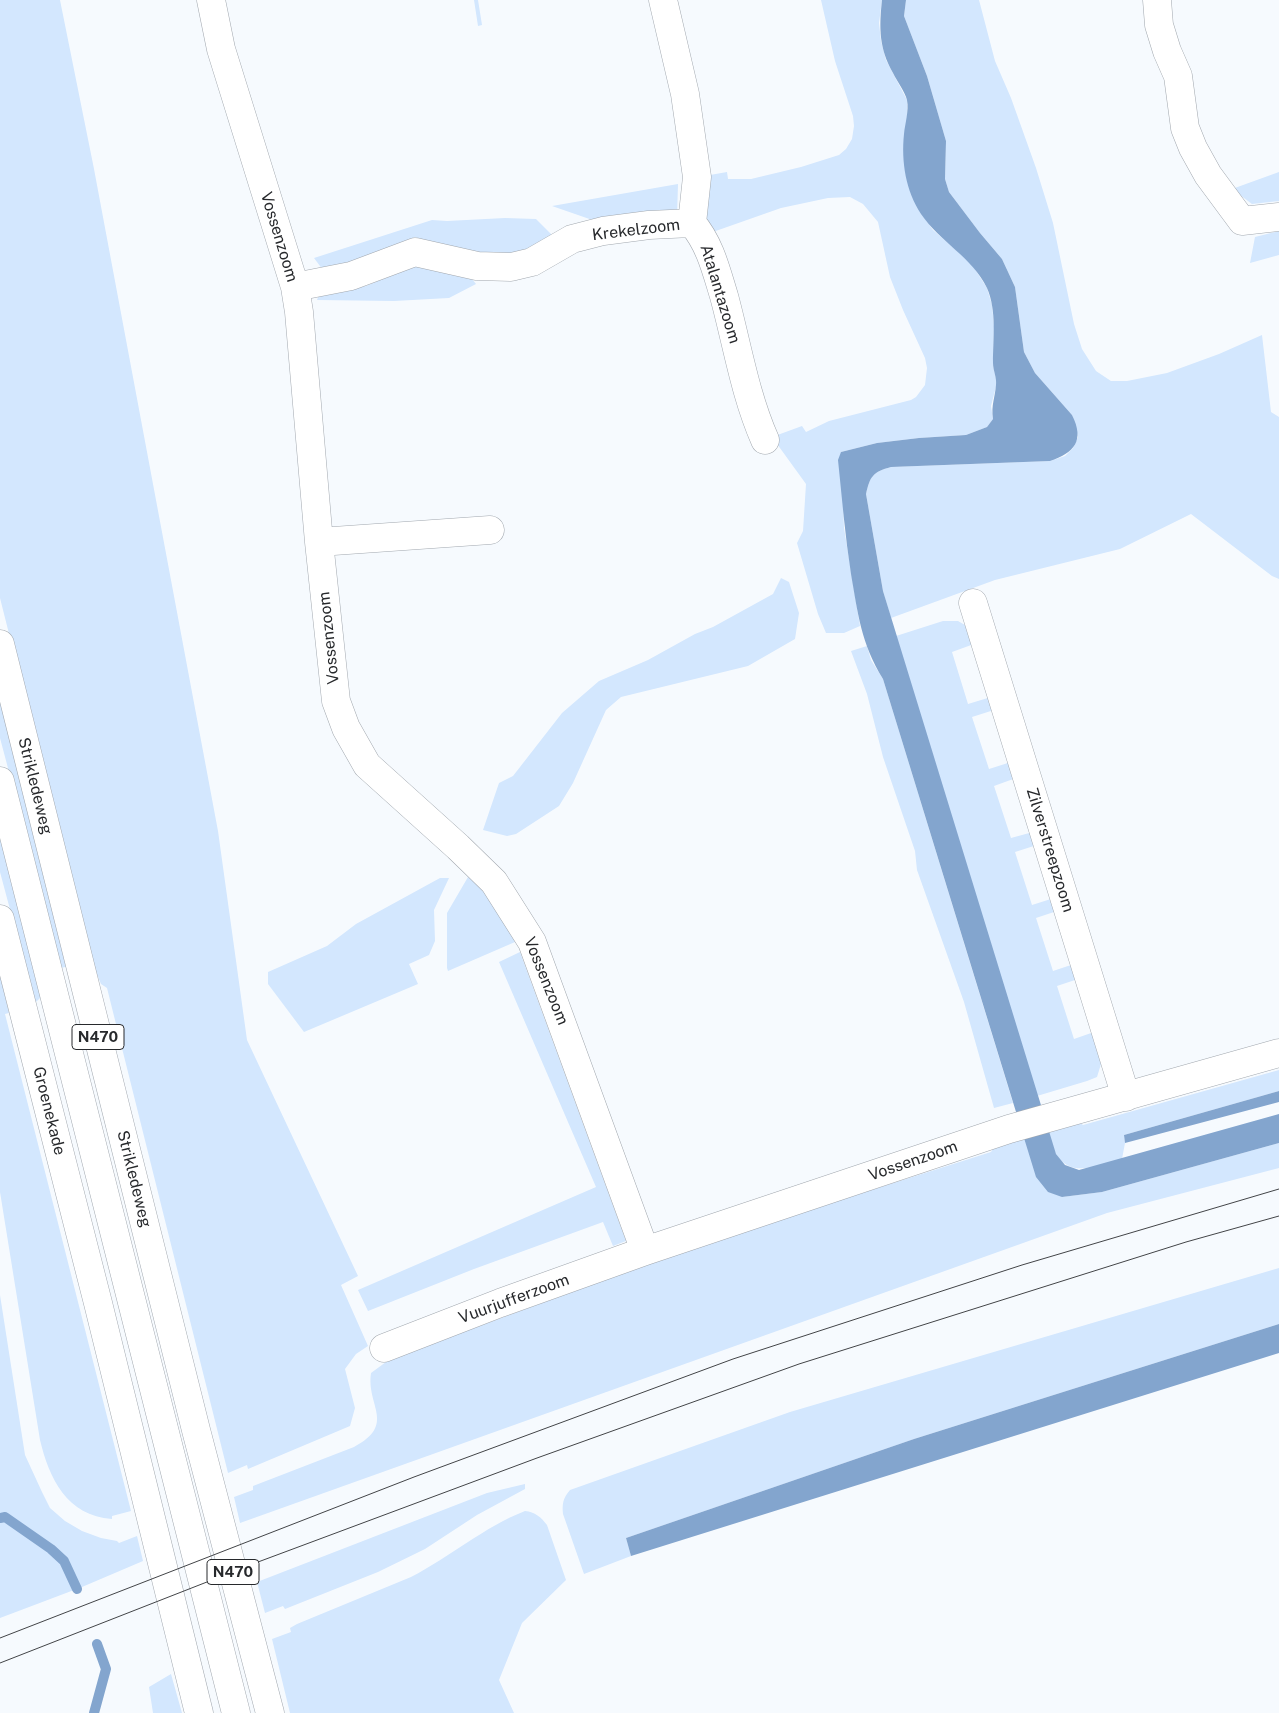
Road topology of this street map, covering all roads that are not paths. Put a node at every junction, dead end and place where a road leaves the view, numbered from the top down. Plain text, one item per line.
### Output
1 (211, 0) edge
2 (663, 0) edge
3 (1157, 0) edge
4 (1279, 217) edge
5 (692, 223) junction
6 (295, 286) junction
7 (766, 440) dead end
8 (490, 530) dead end
9 (319, 542) junction
10 (973, 603) dead end
11 (0, 644) edge
12 (0, 781) edge
13 (0, 919) edge
14 (1279, 1054) edge
15 (1126, 1097) junction
16 (645, 1251) junction
17 (384, 1348) dead end
18 (199, 1713) edge
19 (236, 1713) edge
20 (270, 1713) edge

1 - 6 street, Vossenzoom
2 - 5 street
3 - 4 street
5 - 6 street, Krekelzoom
5 - 7 street, Atalantazoom
6 - 9 street, Vossenzoom
8 - 9 street
9 - 16 street, Vossenzoom
10 - 15 street, Zilverstreepzoom
11 - 20 street, Strikledeweg / N470
12 - 19 street, Strikledeweg / N470
13 - 18 street, Groenekade
14 - 15 street, Vossenzoom
15 - 16 street, Vossenzoom
16 - 17 street, Vuurjufferzoom

